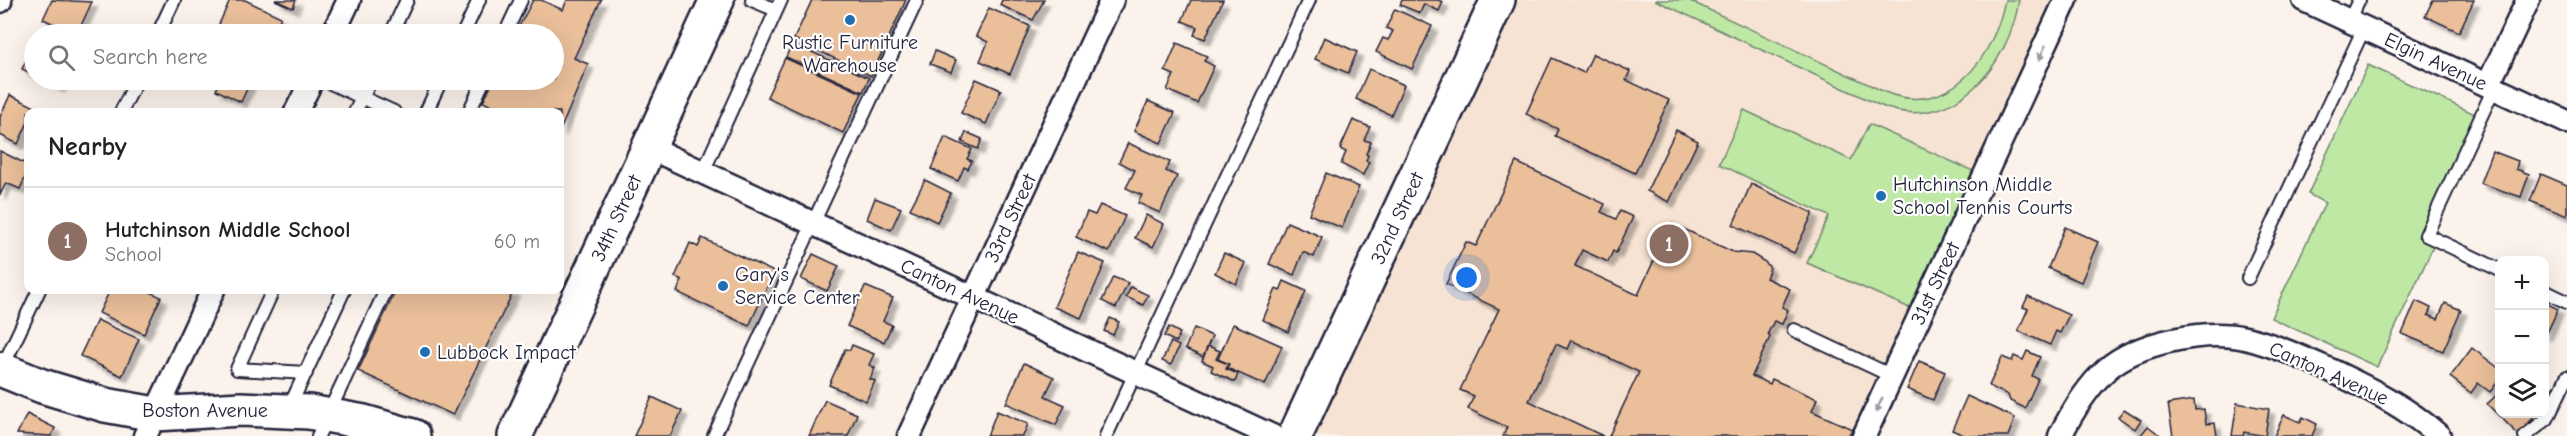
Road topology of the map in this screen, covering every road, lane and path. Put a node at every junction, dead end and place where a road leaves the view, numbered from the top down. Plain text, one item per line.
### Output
1 (174, 0) edge
2 (349, 0) edge
3 (407, 0) edge
4 (479, 0) edge
5 (521, 0) edge
6 (717, 0) edge
7 (752, 0) edge
8 (917, 0) edge
9 (1112, 0) edge
10 (1309, 0) edge
11 (1498, 0) edge
12 (2066, 0) edge
13 (2304, 0) edge
14 (2359, 0) edge
15 (2528, 0) edge
16 (778, 5) edge
17 (163, 24) edge
18 (338, 24) edge
19 (396, 24) edge
20 (468, 24) edge
21 (510, 24) edge
22 (2357, 24) junction
23 (2491, 87) junction
24 (132, 90) edge
25 (307, 90) edge
26 (345, 90) edge
27 (366, 90) edge
28 (436, 90) edge
29 (479, 90) edge
30 (362, 98) junction
31 (123, 108) edge
32 (298, 108) edge
33 (358, 108) edge
34 (385, 108) edge
35 (428, 108) edge
36 (471, 108) edge
37 (2567, 122) edge
38 (648, 147) junction
39 (703, 172) junction
40 (813, 222) junction
41 (2495, 268) edge
42 (2248, 278) dead end
43 (2549, 293) edge
44 (37, 294) edge
45 (211, 294) edge
46 (271, 294) edge
47 (342, 294) edge
48 (384, 294) edge
49 (974, 297) junction
50 (2567, 302) edge
51 (1794, 330) dead end
52 (0, 370) edge
53 (1136, 372) junction
54 (306, 373) junction
55 (1892, 376) junction
56 (2567, 377) edge
57 (288, 411) junction
58 (150, 425) edge
59 (322, 425) edge
60 (413, 436) edge
61 (515, 436) edge
62 (714, 436) edge
63 (909, 436) edge
64 (1106, 436) edge
65 (1272, 436) edge
66 (1295, 436) edge
67 (1864, 436) edge
68 (2060, 436) edge
69 (2439, 436) edge
70 (2525, 436) edge

1 - 17 lane
2 - 18 street
3 - 19 lane
4 - 20 lane
5 - 21 lane
6 - 38 street, 34th Street
7 - 16 lane
8 - 40 lane
9 - 49 street, 33rd Street
10 - 53 lane
11 - 66 street, 32nd Street
12 -> 55 street, 31st Street
13 - 22 street, Elgin Avenue
14 - 22 lane
15 - 23 street
16 - 39 lane
22 - 23 street, Elgin Avenue
22 - 42 lane
23 - 37 street, Elgin Avenue
23 - 41 lane
24 - 31 lane
25 - 32 street
26 - 30 lane
27 - 30 lane
28 - 35 lane
29 - 36 lane
30 - 33 lane
30 - 34 lane
38 - 39 street, Canton Avenue
38 - 61 street, 34th Street
39 - 40 street, Canton Avenue
40 - 49 street, Canton Avenue
40 - 62 lane
43 - 50 lane
44 - 52 lane
45 - 58 street
46 - 54 lane
47 - 54 lane
48 - 59 lane
49 - 53 street, Canton Avenue
49 - 63 street, 33rd Street
51 - 55 lane
52 - 58 street, Boston Avenue
53 - 64 lane
53 - 65 street, Canton Avenue
54 - 57 lane
55 -> 67 street, 31st Street
56 - 70 lane
57 - 58 street, Boston Avenue
57 - 59 street, Boston Avenue
59 - 60 street, Boston Avenue
68 - 69 street, Canton Avenue

